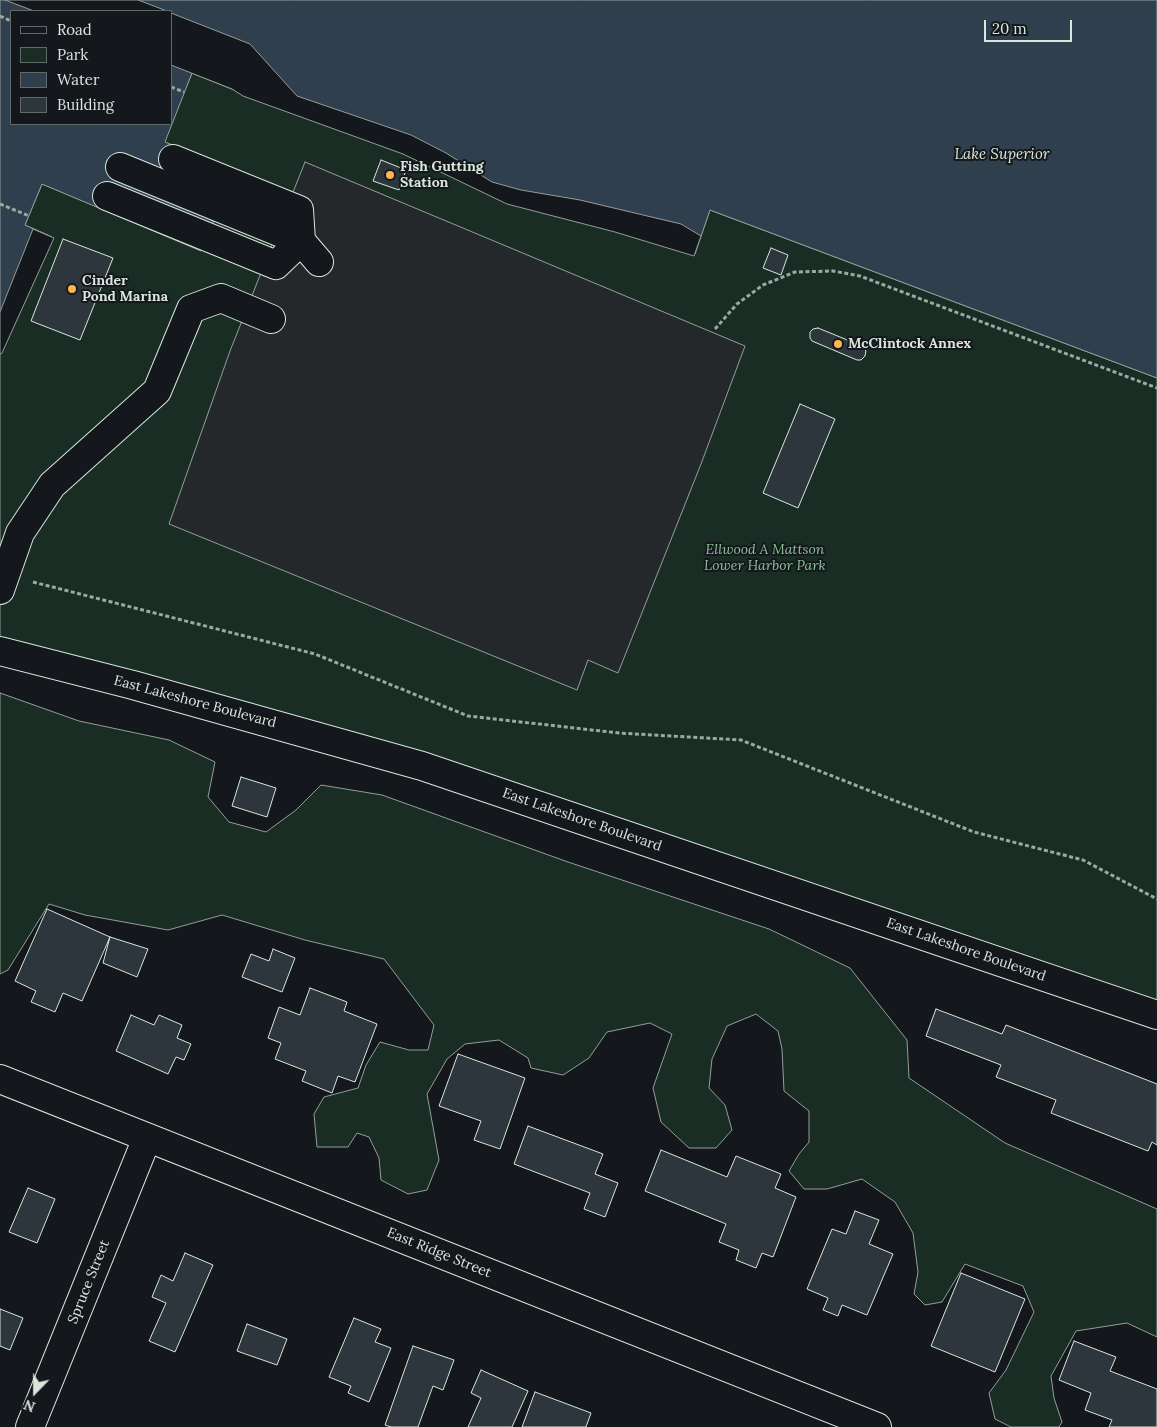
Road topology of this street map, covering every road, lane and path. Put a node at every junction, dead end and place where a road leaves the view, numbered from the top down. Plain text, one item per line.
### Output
1 (172, 87) edge
2 (184, 92) dead end
3 (173, 159) dead end
4 (120, 167) dead end
5 (106, 196) dead end
6 (0, 204) edge
7 (29, 216) dead end
8 (301, 241) junction
9 (319, 262) dead end
10 (271, 319) dead end
11 (715, 329) dead end
12 (1157, 388) edge
13 (2, 582) edge
14 (0, 651) edge
15 (1157, 899) edge
16 (1157, 1015) edge
17 (0, 1079) edge
18 (147, 1138) junction
19 (30, 1427) edge
20 (877, 1427) edge

1 - 2 path
3 - 8 street
4 - 8 street
5 - 8 street
6 - 7 path
8 - 9 street
10 - 13 street
11 - 12 path
13 - 15 path
14 - 16 street, East Lakeshore Boulevard
17 - 18 street, East Ridge Street
18 - 19 street, Spruce Street
18 - 20 street, East Ridge Street

